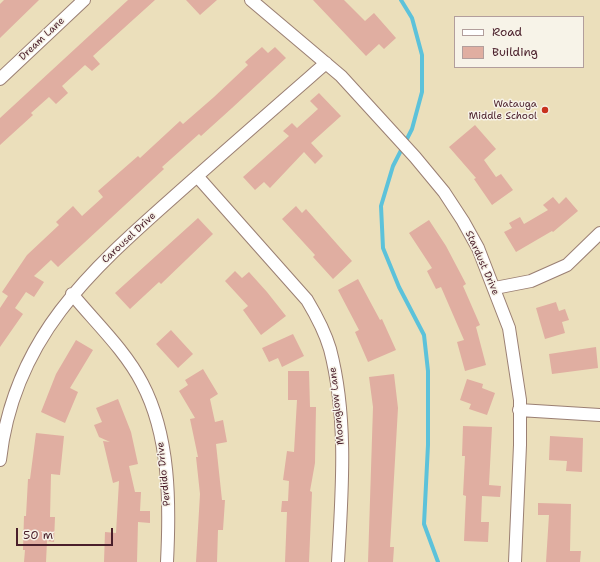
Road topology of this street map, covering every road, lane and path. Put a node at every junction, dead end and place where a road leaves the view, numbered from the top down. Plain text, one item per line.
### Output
1 (84, 0) edge
2 (251, 0) edge
3 (326, 63) junction
4 (0, 79) edge
5 (197, 176) junction
6 (600, 233) edge
7 (495, 288) junction
8 (72, 294) junction
9 (519, 410) junction
10 (600, 415) edge
11 (0, 460) edge
12 (167, 562) edge
13 (338, 562) edge
14 (515, 562) edge

1 - 4 street, Dream Lane
2 - 3 street, Stardust Drive
3 - 5 street, Carousel Drive
3 - 7 street, Stardust Drive
5 - 8 street, Carousel Drive
5 - 13 street, Moonglow Lane
6 - 7 street
7 - 9 street, Stardust Drive
8 - 11 street, Carousel Drive
8 - 12 street, Perdido Drive
9 - 10 street
9 - 14 street, Stardust Drive

